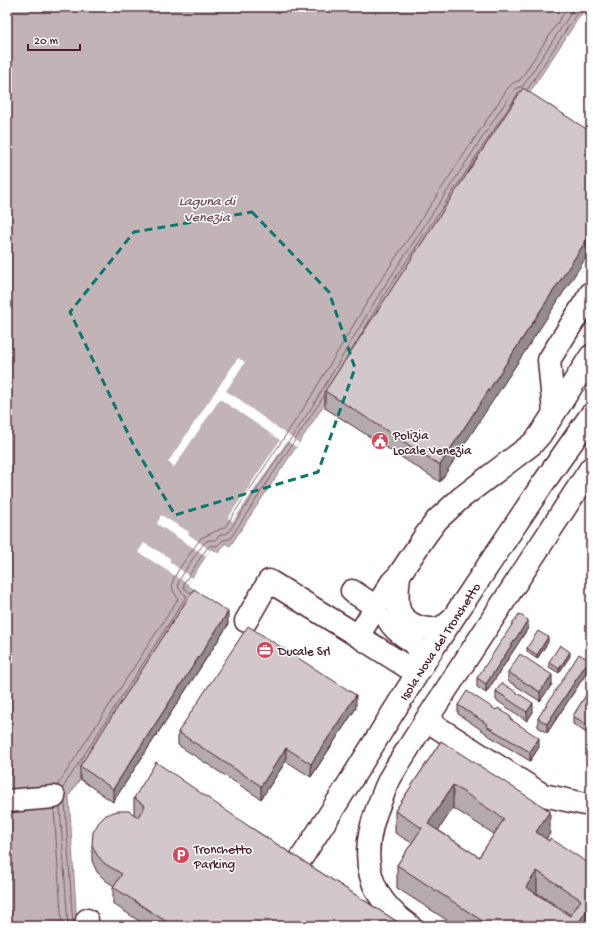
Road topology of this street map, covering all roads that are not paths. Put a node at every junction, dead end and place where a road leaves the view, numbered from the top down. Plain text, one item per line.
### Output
1 (591, 294) edge
2 (591, 356) edge
3 (554, 413) junction
4 (591, 415) edge
5 (591, 468) edge
6 (352, 591) dead end
7 (387, 591) junction
8 (246, 621) dead end
9 (450, 622) junction
10 (358, 636) junction
11 (413, 668) junction
12 (426, 720) junction
13 (54, 797) dead end
14 (7, 801) edge
15 (585, 804) dead end
16 (292, 871) edge
17 (410, 926) edge

1 - 3 street
2 - 3 street
3 - 7 street
4 - 9 street, Isola Nova del Tronchetto
5 - 12 street
6 - 7 street
7 - 9 street
7 - 10 street
7 - 11 street
8 - 10 street
9 - 11 street, Isola Nova del Tronchetto
10 - 11 street
11 - 16 street, Isola Nova del Tronchetto
12 - 15 street
12 - 17 street
13 - 14 street

